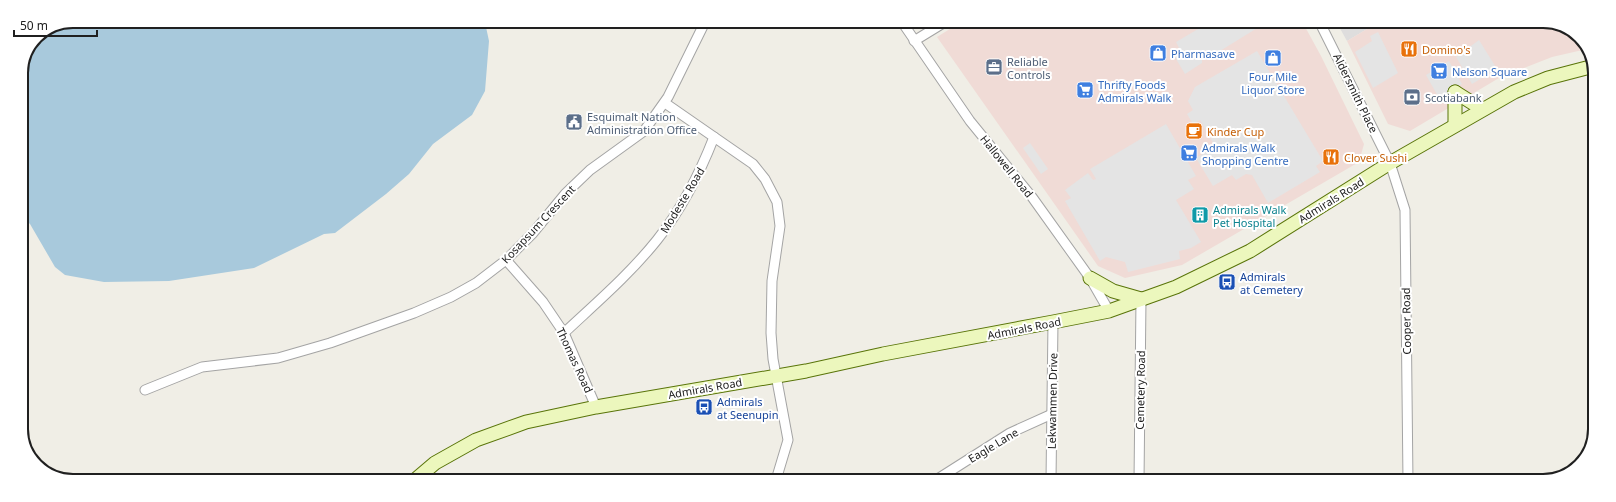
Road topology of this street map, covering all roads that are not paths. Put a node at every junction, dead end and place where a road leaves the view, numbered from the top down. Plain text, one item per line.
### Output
1 (703, 28) edge
2 (906, 28) edge
3 (935, 28) edge
4 (1323, 28) edge
5 (914, 41) junction
6 (1588, 68) edge
7 (665, 103) junction
8 (1482, 110) junction
9 (1456, 126) junction
10 (714, 137) junction
11 (1390, 163) junction
12 (506, 260) junction
13 (1090, 278) junction
14 (1141, 299) junction
15 (1109, 310) junction
16 (1054, 322) junction
17 (564, 333) junction
18 (777, 376) junction
19 (145, 390) dead end
20 (596, 407) junction
21 (1052, 414) junction
22 (422, 474) edge
23 (778, 474) edge
24 (945, 474) edge
25 (1051, 474) edge
26 (1139, 474) edge
27 (1408, 474) edge

1 - 7 street, Kosapsum Crescent
2 - 5 street, Hallowell Road
3 - 5 street
4 - 11 street, Aldersmith Place
5 - 13 street, Hallowell Road
6 - 8 main road, Admirals Road
7 - 10 street
7 - 12 street, Kosapsum Crescent
8 - 9 main road, Admirals Road
8 - 9 main road
9 - 11 main road, Admirals Road
10 - 17 street, Modeste Road
10 - 18 street
11 - 14 main road, Admirals Road
11 - 27 street, Cooper Road
12 - 17 street, Thomas Road
12 - 19 street, Kosapsum Crescent
13 - 14 main road
13 - 15 street, Hallowell Road
14 - 15 main road, Admirals Road
14 - 26 street, Cemetery Road
15 - 16 main road, Admirals Road
16 - 18 main road, Admirals Road
16 - 21 street, Lekwammen Drive
17 - 20 street, Thomas Road
18 - 20 main road, Admirals Road
18 - 23 street
20 - 22 main road, Admirals Road
21 - 24 street, Eagle Lane
21 - 25 street, Lekwammen Drive

